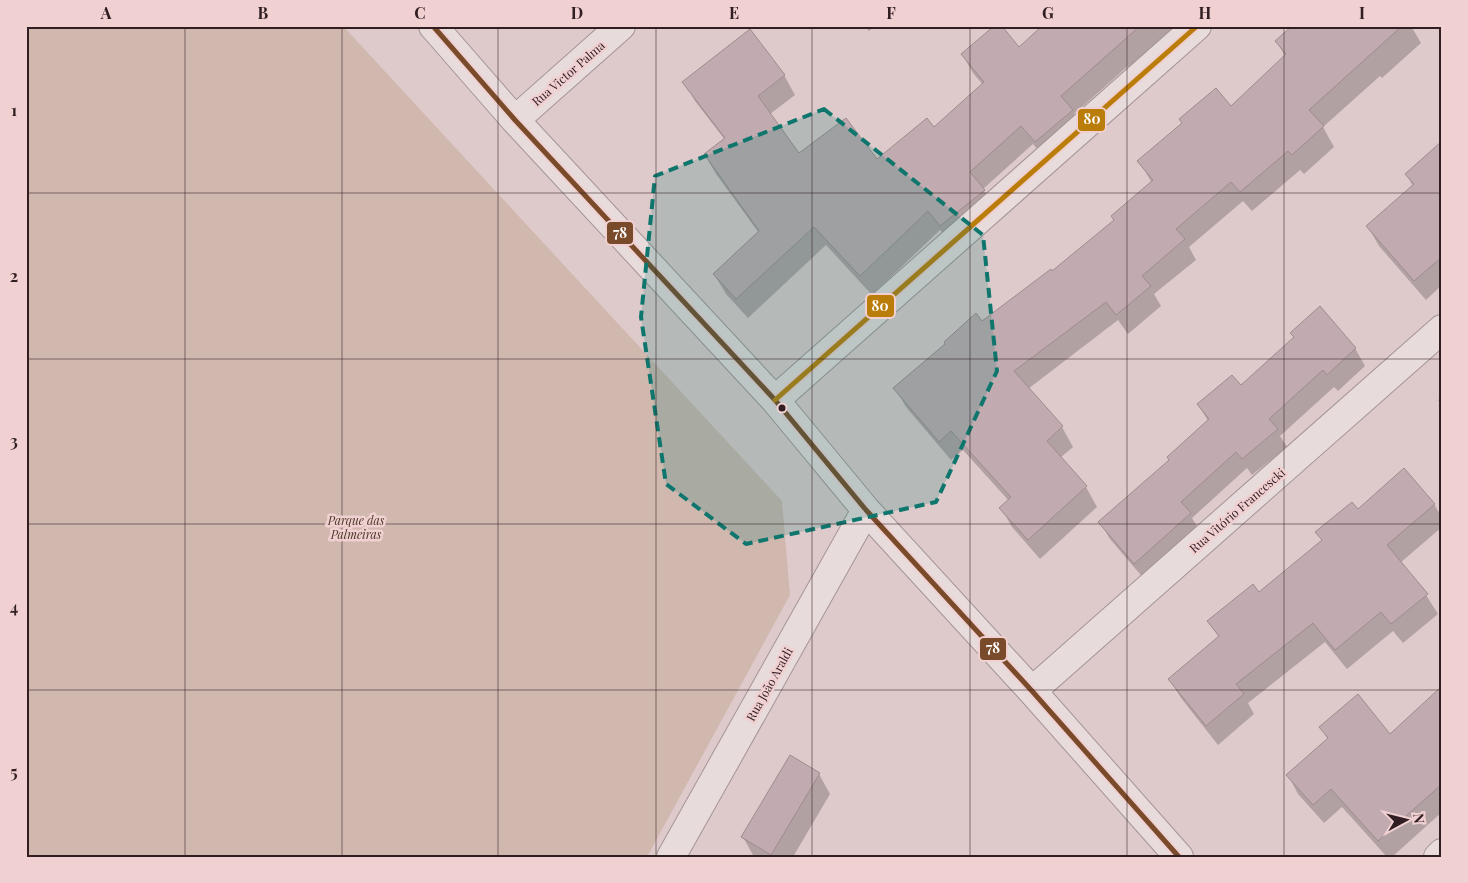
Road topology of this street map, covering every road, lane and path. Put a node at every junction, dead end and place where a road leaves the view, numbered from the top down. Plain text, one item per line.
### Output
1 (433, 26) edge
2 (622, 26) edge
3 (1197, 26) edge
4 (515, 120) junction
5 (1442, 329) edge
6 (775, 400) junction
7 (866, 510) junction
8 (1032, 691) junction
9 (1442, 853) edge
10 (671, 857) edge
11 (1180, 857) edge
12 (1438, 857) edge

1 - 4 street
2 - 4 street, Rua Victor Palma
3 - 6 street
4 - 6 street
5 - 8 street, Rua Vitório Francescki
6 - 7 street
7 - 8 street
7 - 10 street, Rua João Araldi
8 - 11 street
9 - 12 street

